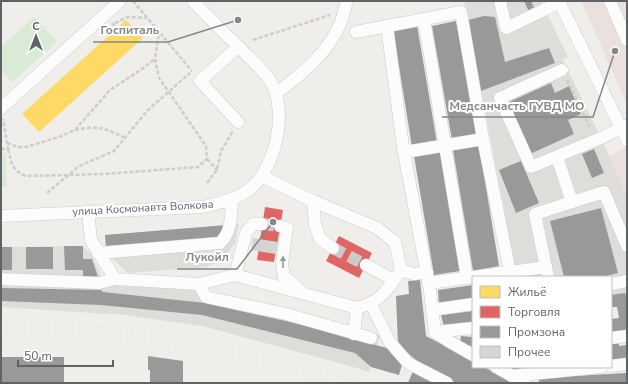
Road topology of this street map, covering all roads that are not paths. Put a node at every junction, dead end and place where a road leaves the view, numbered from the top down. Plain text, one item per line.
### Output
1 (120, 1) edge
2 (193, 1) edge
3 (500, 1) edge
4 (610, 1) edge
5 (559, 2) edge
6 (346, 6) edge
7 (424, 19) junction
8 (386, 26) junction
9 (356, 32) dead end
10 (627, 40) edge
11 (238, 47) junction
12 (562, 70) road end
13 (276, 93) junction
14 (1, 108) edge
15 (238, 122) road end
16 (624, 127) edge
17 (483, 139) junction
18 (627, 140) edge
19 (445, 146) junction
20 (403, 147) junction
21 (556, 157) junction
22 (261, 176) junction
23 (232, 200) junction
24 (312, 201) junction
25 (572, 202) junction
26 (88, 212) junction
27 (1, 216) edge
28 (262, 224) tunnel mouth
29 (280, 226) dead end
30 (627, 246) edge
31 (333, 248) tunnel mouth
32 (98, 252) junction
33 (366, 265) tunnel mouth
34 (510, 272) junction
35 (547, 272) edge
36 (235, 275) junction
37 (397, 275) junction
38 (481, 276) edge
39 (472, 277) edge
40 (428, 278) junction
41 (467, 278) junction
42 (1, 279) edge
43 (115, 279) junction
44 (627, 281) edge
45 (199, 284) junction
46 (612, 284) edge
47 (303, 292) junction
48 (371, 304) junction
49 (472, 304) edge
50 (357, 308) junction
51 (432, 310) junction
52 (472, 328) edge
53 (436, 332) junction
54 (354, 334) junction
55 (627, 336) edge
56 (371, 338) dead end
57 (612, 338) edge
58 (472, 354) edge
59 (627, 364) edge
60 (612, 366) edge
61 (498, 368) edge
62 (592, 368) edge
63 (512, 376) junction
64 (447, 383) edge
65 (525, 383) edge

1 - 14 street
2 - 11 street
3 - 5 street
4 - 10 street
5 - 16 street
6 - 13 street
7 - 8 street
7 - 17 street
7 - 19 street
8 - 9 street
8 - 20 street
11 - 13 street
11 - 15 street
12 - 21 street
13 - 22 street, улица Космонавта Волкова
16 - 18 street
16 - 21 street
17 - 19 street
17 - 34 street
19 - 20 street
19 - 41 street
20 - 40 street
21 - 25 street
22 - 23 street, улица Космонавта Волкова
22 - 24 street
23 - 26 street, улица Космонавта Волкова
23 - 32 street
24 - 31 street
24 - 37 street
25 - 30 street
25 - 35 street
26 - 27 street, улица Космонавта Волкова
26 - 32 street
28 - 36 street
47 -> 29 street
32 - 43 street
33 - 37 street
34 - 35 street
34 - 38 street
36 - 45 street
36 - 47 street
37 - 40 street
37 - 48 street
39 - 41 street
40 - 41 street
40 - 51 street
42 - 43 street
43 - 45 street
44 - 46 street
45 - 54 street
47 - 50 street
48 - 50 street
48 - 64 street
49 - 51 street
50 - 54 street
51 - 53 street
52 - 53 street
53 - 58 street
54 - 56 street
55 - 57 street
59 - 60 street
61 - 63 street
62 - 63 street
63 - 65 street

